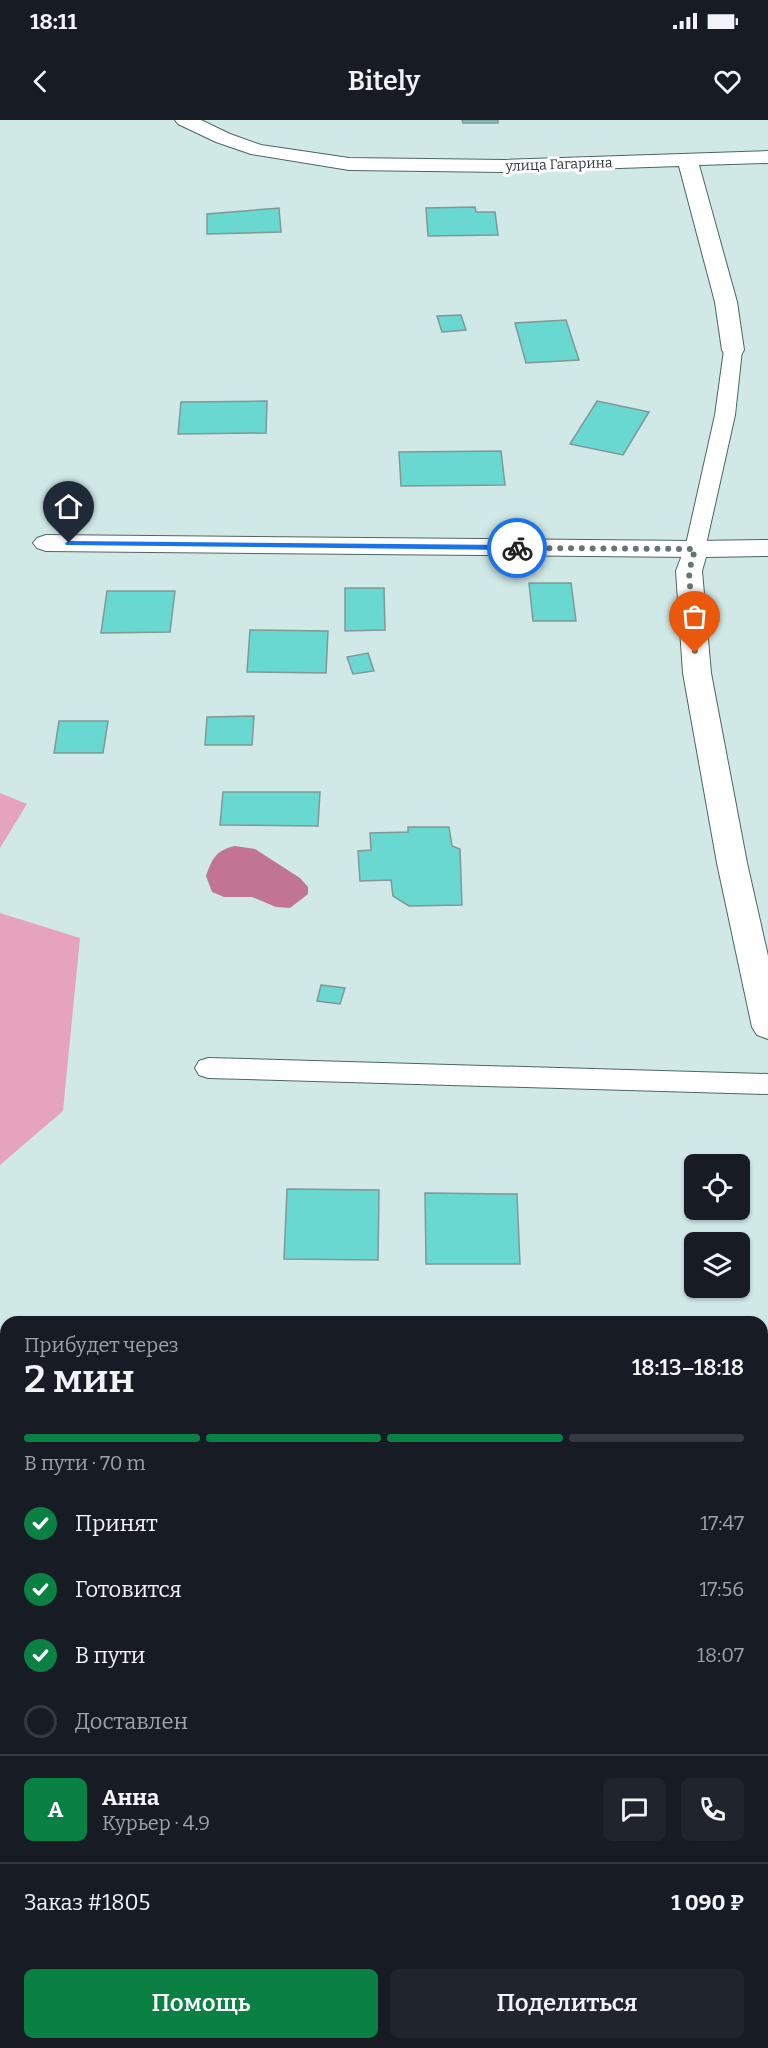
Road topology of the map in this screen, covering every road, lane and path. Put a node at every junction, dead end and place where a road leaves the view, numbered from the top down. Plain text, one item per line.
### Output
1 (185, 120) edge
2 (768, 158) edge
3 (687, 160) junction
4 (733, 350) joint
5 (45, 543) dead end
6 (768, 548) edge
7 (695, 549) junction
8 (768, 1027) edge
9 (208, 1068) dead end
10 (768, 1084) edge

1 - 3 street, улица Гагарина
2 - 3 street, улица Гагарина
3 - 4 street
4 - 7 lane
5 - 7 street
6 - 7 street
7 - 8 street
9 - 10 lane

